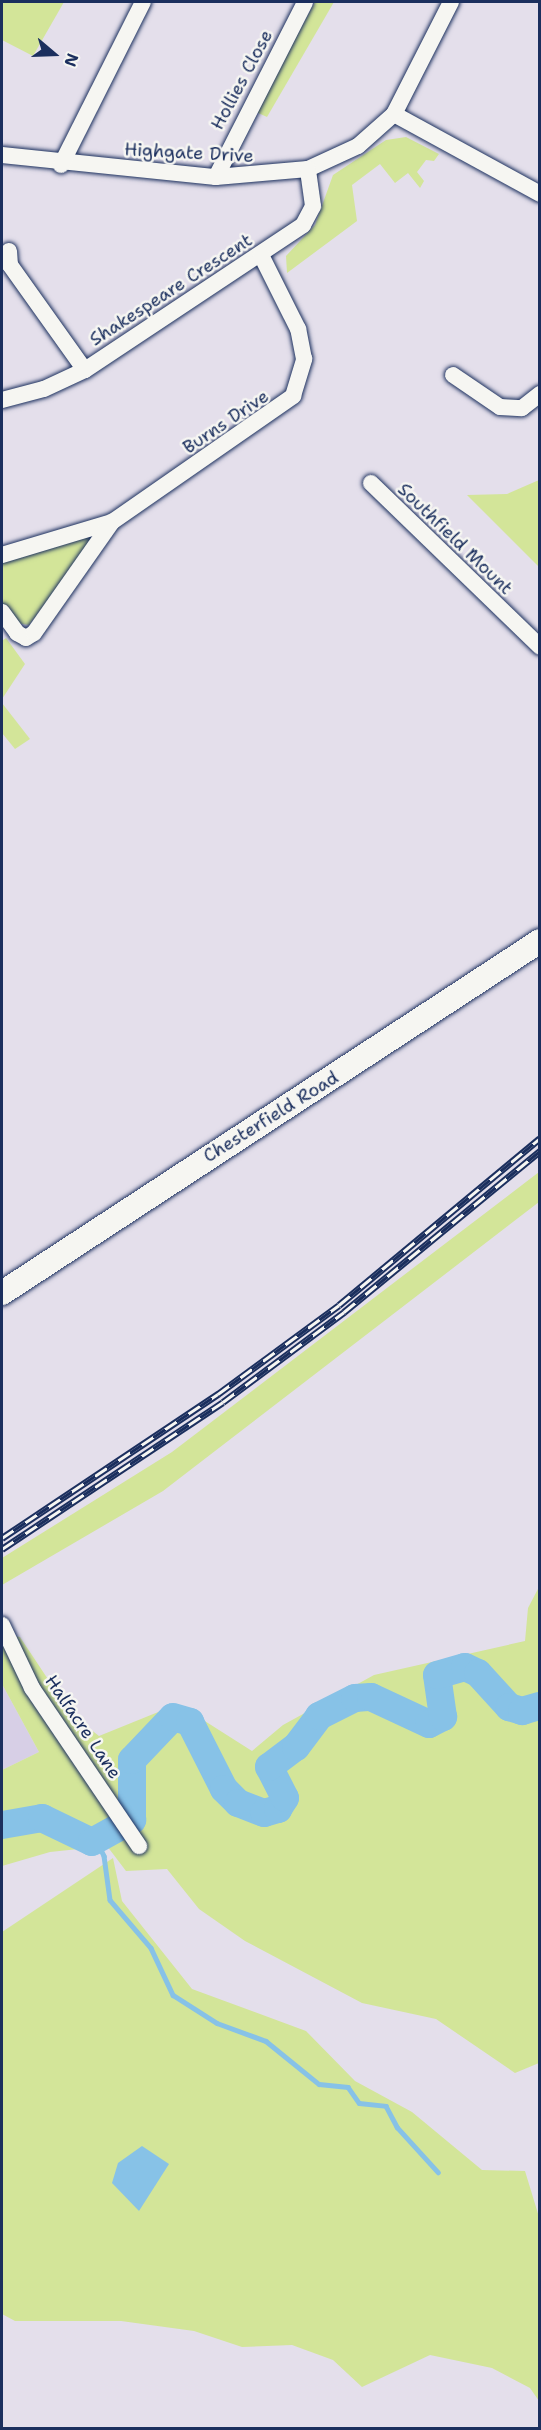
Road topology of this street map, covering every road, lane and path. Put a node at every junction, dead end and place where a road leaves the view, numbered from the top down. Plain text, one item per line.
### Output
1 (143, 2) edge
2 (305, 2) edge
3 (451, 2) edge
4 (394, 114) junction
5 (2, 155) edge
6 (62, 165) junction
7 (308, 169) junction
8 (216, 177) junction
9 (540, 194) edge
10 (9, 251) dead end
11 (261, 255) junction
12 (85, 370) junction
13 (453, 375) dead end
14 (540, 394) edge
15 (2, 400) edge
16 (371, 483) dead end
17 (112, 522) junction
18 (2, 555) edge
19 (2, 612) edge
20 (540, 647) edge
21 (540, 941) edge
22 (2, 1293) edge
23 (2, 1625) edge
24 (136, 1841) dead end

1 - 6 street
2 - 8 street, Hollies Close
3 - 4 street
4 - 7 street, Highgate Drive
4 - 9 street
5 - 6 street, Highgate Drive
6 - 8 street, Highgate Drive
7 - 8 street, Highgate Drive
7 - 11 street, Shakespeare Crescent
10 - 12 street
11 - 12 street, Shakespeare Crescent
11 - 17 street, Burns Drive
12 - 15 street, Shakespeare Crescent
13 - 14 street
16 - 20 street, Southfield Mount
17 - 18 street, Burns Drive
17 - 19 street, Burns Drive
21 - 22 main road, Chesterfield Road
23 - 24 street, Halfacre Lane

